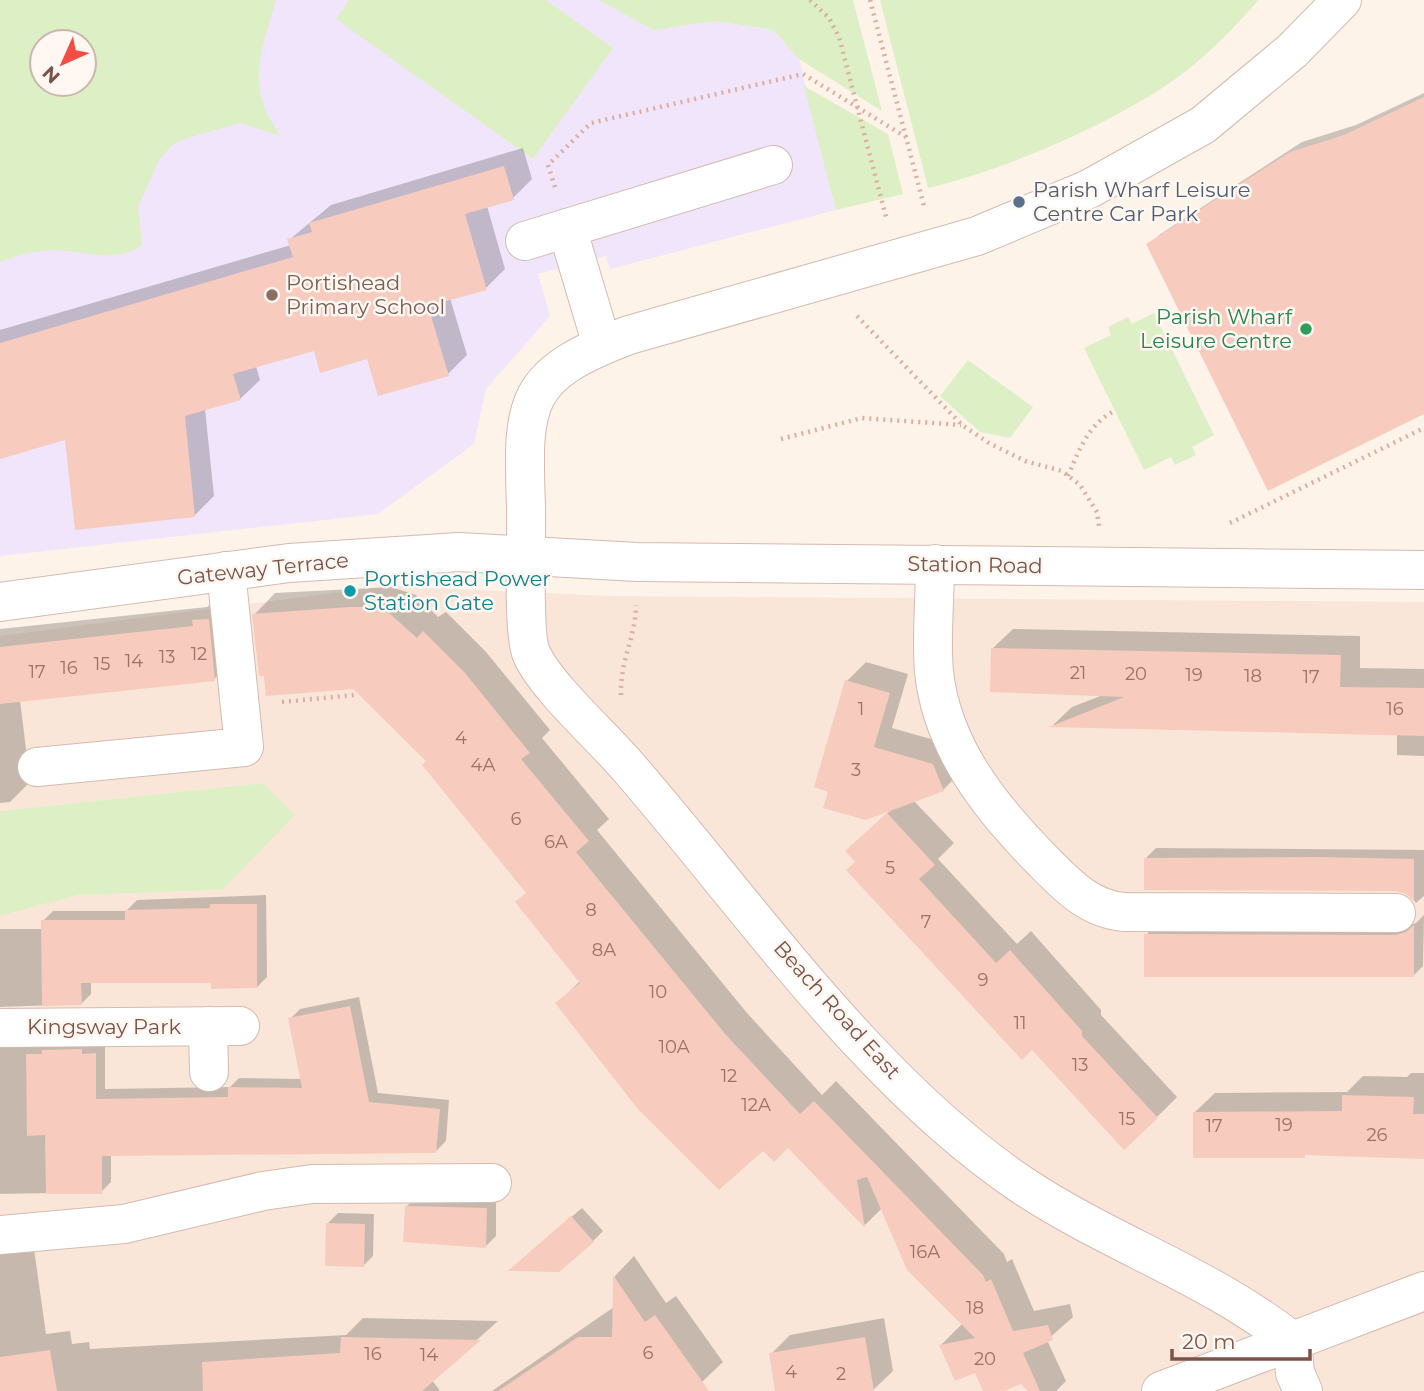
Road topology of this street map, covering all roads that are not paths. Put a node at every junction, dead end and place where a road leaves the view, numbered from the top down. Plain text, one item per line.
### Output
1 (1342, 0) edge
2 (773, 165) dead end
3 (567, 228) junction
4 (525, 241) dead end
5 (603, 345) junction
6 (527, 556) junction
7 (935, 565) junction
8 (1424, 570) edge
9 (226, 571) junction
10 (0, 602) edge
11 (37, 767) dead end
12 (1396, 913) dead end
13 (0, 1028) edge
14 (209, 1072) dead end
15 (492, 1184) dead end
16 (0, 1235) edge
17 (1424, 1291) edge
18 (1292, 1341) junction
19 (1161, 1391) edge
20 (1303, 1391) edge

1 - 5 street, Beach Road East
2 - 3 street
3 - 4 street
3 - 5 street
5 - 6 street, Beach Road East
6 - 7 street, Station Road
6 - 9 street, Gateway Terrace
6 - 18 street, Beach Road East
7 - 8 street, Station Road
7 - 12 street
9 - 10 street, Gateway Terrace
9 - 11 street
13 - 14 street, Kingsway Park
15 - 16 street
17 - 18 street
18 - 19 street
18 - 20 street

